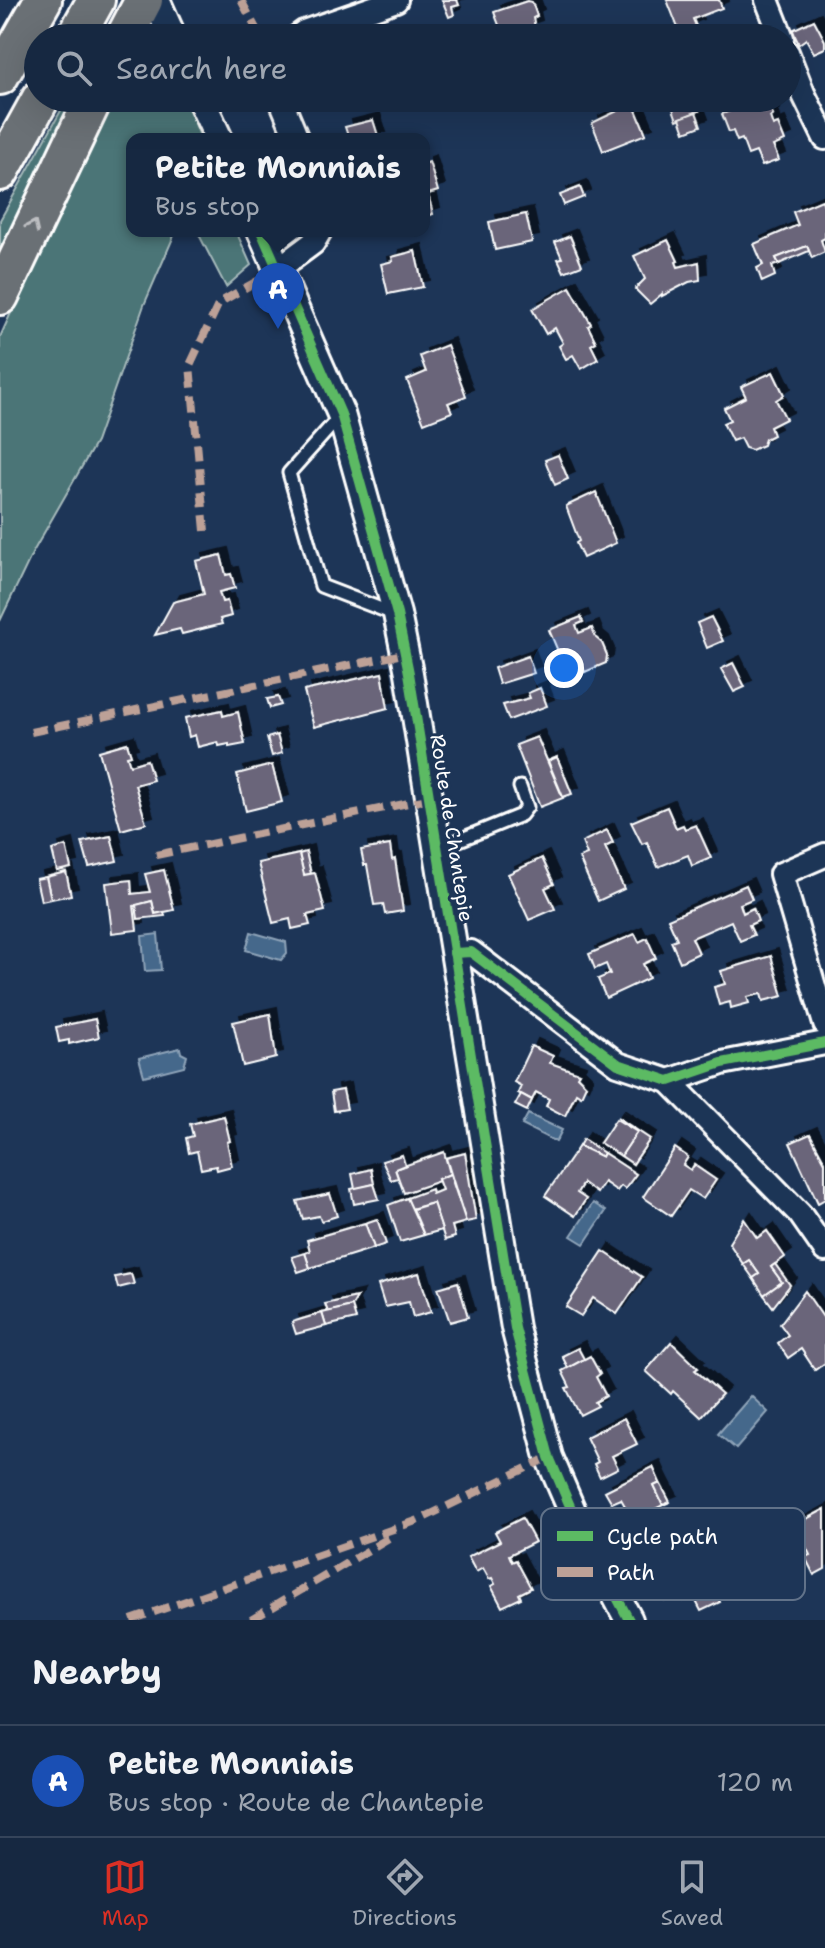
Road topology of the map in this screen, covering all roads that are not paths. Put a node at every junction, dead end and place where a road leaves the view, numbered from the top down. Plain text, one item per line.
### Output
1 (43, 0) edge
2 (96, 0) edge
3 (144, 0) edge
4 (156, 0) edge
5 (396, 0) edge
6 (767, 0) edge
7 (29, 24) edge
8 (83, 24) edge
9 (131, 24) edge
10 (167, 24) edge
11 (327, 24) edge
12 (776, 24) edge
13 (24, 34) edge
14 (0, 76) edge
15 (801, 84) edge
16 (33, 112) edge
17 (87, 112) edge
18 (206, 112) edge
19 (286, 112) edge
20 (216, 133) edge
21 (295, 133) edge
22 (825, 138) edge
23 (0, 172) edge
24 (264, 237) edge
25 (316, 237) edge
26 (278, 269) junction
27 (0, 296) edge
28 (341, 414) junction
29 (397, 614) junction
30 (520, 787) dead end
31 (437, 849) junction
32 (825, 855) edge
33 (454, 953) junction
34 (825, 1024) edge
35 (825, 1043) edge
36 (669, 1081) junction
37 (825, 1250) edge
38 (571, 1508) edge
39 (619, 1600) edge
40 (629, 1620) edge

1 - 7 highway
2 - 8 highway
3 - 9 highway
4 - 10 street
5 - 11 street
6 - 12 street
13 - 14 highway
15 - 22 street
16 - 23 highway
27 -> 17 highway
18 - 20 street
19 - 21 street
24 - 26 street, Route de Chantepie
25 - 26 street
26 - 28 street, Route de Chantepie
28 - 29 street, Route de Chantepie
28 - 29 lane
29 - 31 street, Route de Chantepie
30 - 31 lane
31 - 33 street, Route de Chantepie
32 - 34 street
33 - 36 street
33 - 38 street, Route de Chantepie
35 - 36 street
36 - 37 street
39 - 40 street, Route de Chantepie

